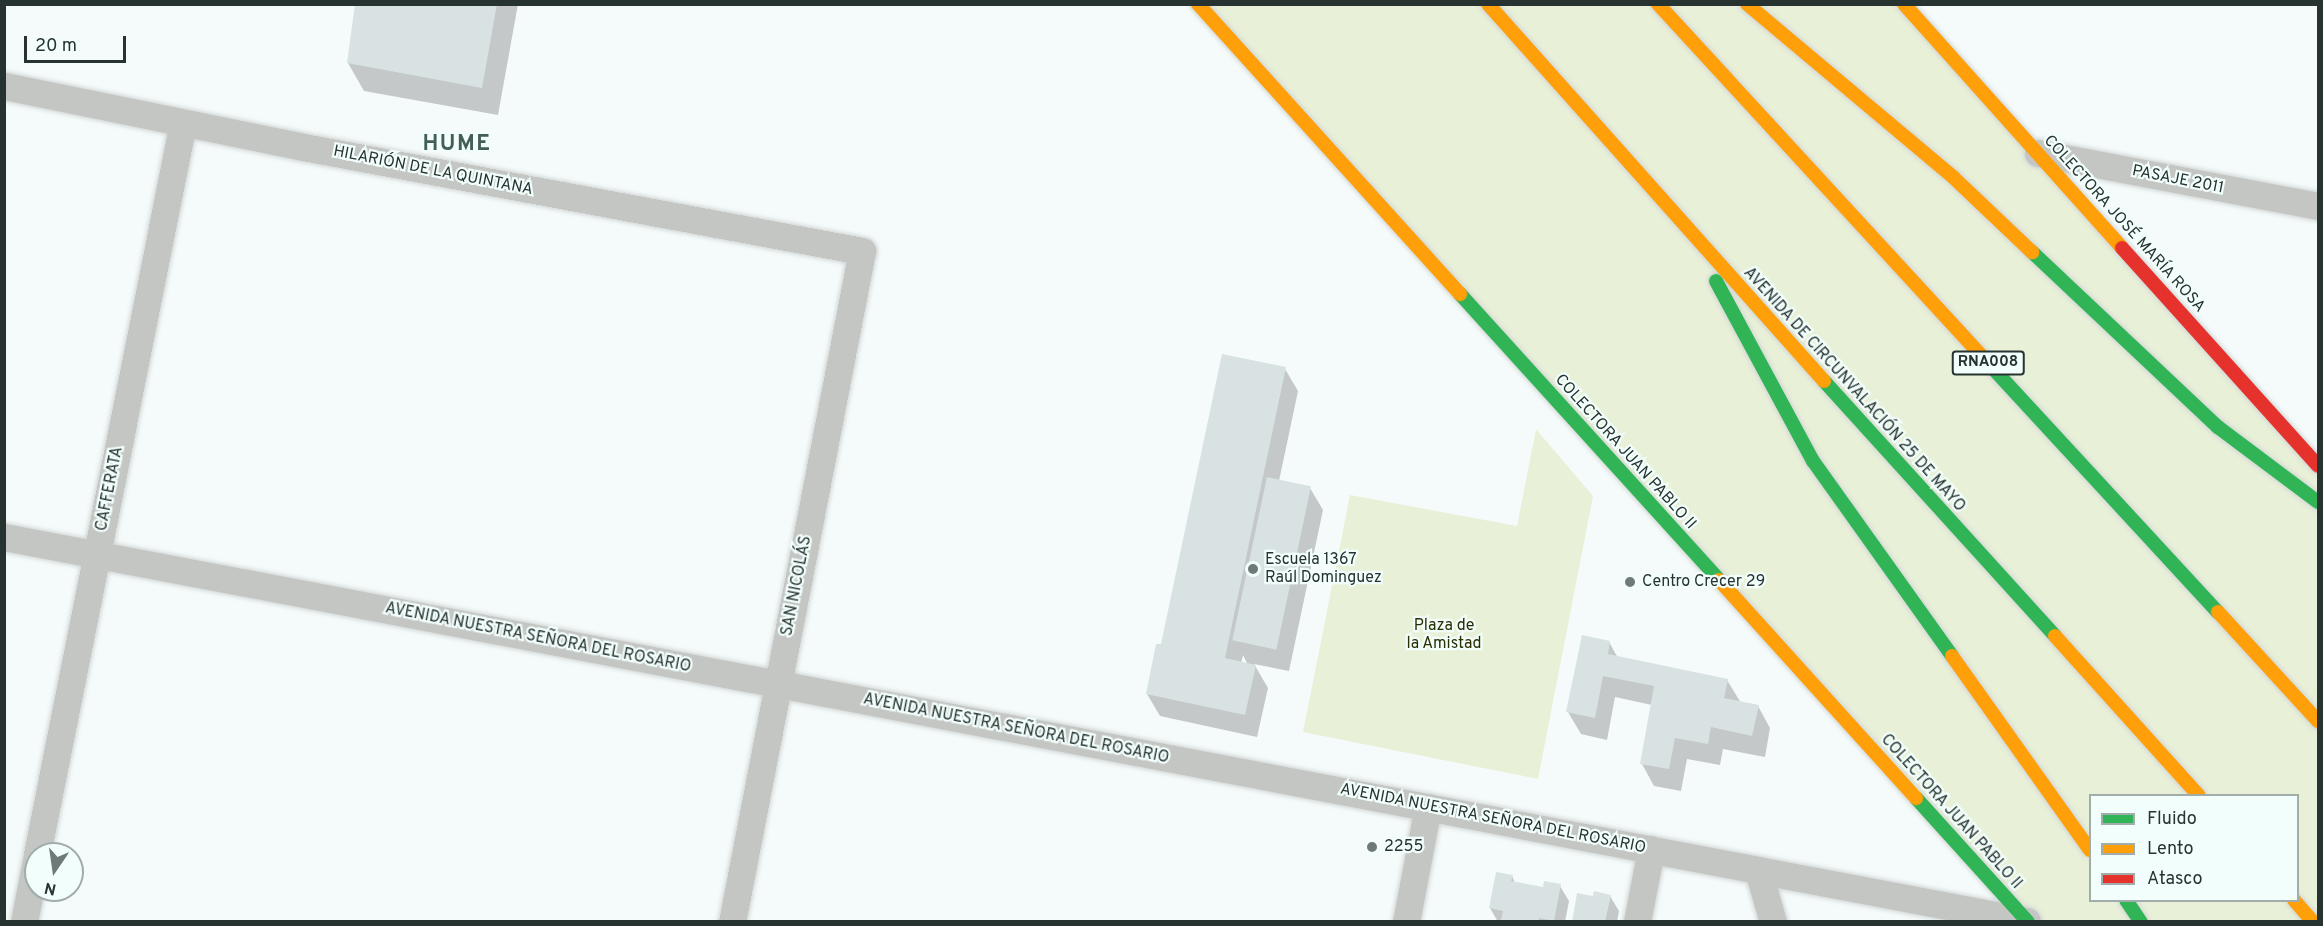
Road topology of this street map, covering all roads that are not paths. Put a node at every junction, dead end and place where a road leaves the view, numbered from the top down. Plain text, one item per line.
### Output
1 (1198, 4) edge
2 (1488, 4) edge
3 (1658, 4) edge
4 (1747, 4) edge
5 (1904, 4) edge
6 (4, 86) edge
7 (183, 123) junction
8 (2038, 153) junction
9 (2319, 206) edge
10 (1691, 234) junction
11 (862, 251) joint
12 (2319, 466) edge
13 (2319, 502) edge
14 (4, 537) edge
15 (97, 555) junction
16 (778, 684) junction
17 (2319, 720) edge
18 (2198, 794) edge
19 (1428, 807) junction
20 (39, 842) edge
21 (2089, 847) edge
22 (1651, 849) junction
23 (1758, 870) junction
24 (28, 902) edge
25 (2127, 902) edge
26 (2296, 902) edge
27 (24, 921) edge
28 (732, 921) edge
29 (1406, 921) edge
30 (1637, 921) edge
31 (1773, 921) edge
32 (2028, 921) edge
33 (2141, 921) edge
34 (2313, 921) edge

1 - 32 main road, COLECTORA JUAN PABLO II
2 - 10 main road, AVENIDA DE CIRCUNVALACIÓN 25 DE MAYO
3 - 17 main road, RNA008
4 - 13 main road
5 - 8 main road, COLECTORA JOSÉ MARÍA ROSA
6 - 7 street, HILARIÓN DE LA QUINTANA
7 - 11 street, HILARIÓN DE LA QUINTANA
7 - 15 street, CAFFERATA
8 - 9 street, PASAJE 2011
8 - 12 main road, COLECTORA JOSÉ MARÍA ROSA
10 - 18 main road, AVENIDA DE CIRCUNVALACIÓN 25 DE MAYO
10 - 21 main road
11 - 16 street, SAN NICOLÁS
14 - 15 street, AVENIDA NUESTRA SEÑORA DEL ROSARIO
15 - 16 street, AVENIDA NUESTRA SEÑORA DEL ROSARIO
15 - 20 street, CAFFERATA
16 - 19 street, AVENIDA NUESTRA SEÑORA DEL ROSARIO
16 - 28 street, SAN NICOLÁS
19 - 22 street, AVENIDA NUESTRA SEÑORA DEL ROSARIO
19 - 29 street
22 - 23 street, AVENIDA NUESTRA SEÑORA DEL ROSARIO
22 - 30 street
23 - 31 street
23 - 32 street, AVENIDA NUESTRA SEÑORA DEL ROSARIO
24 - 27 street
25 - 33 main road
26 - 34 main road

